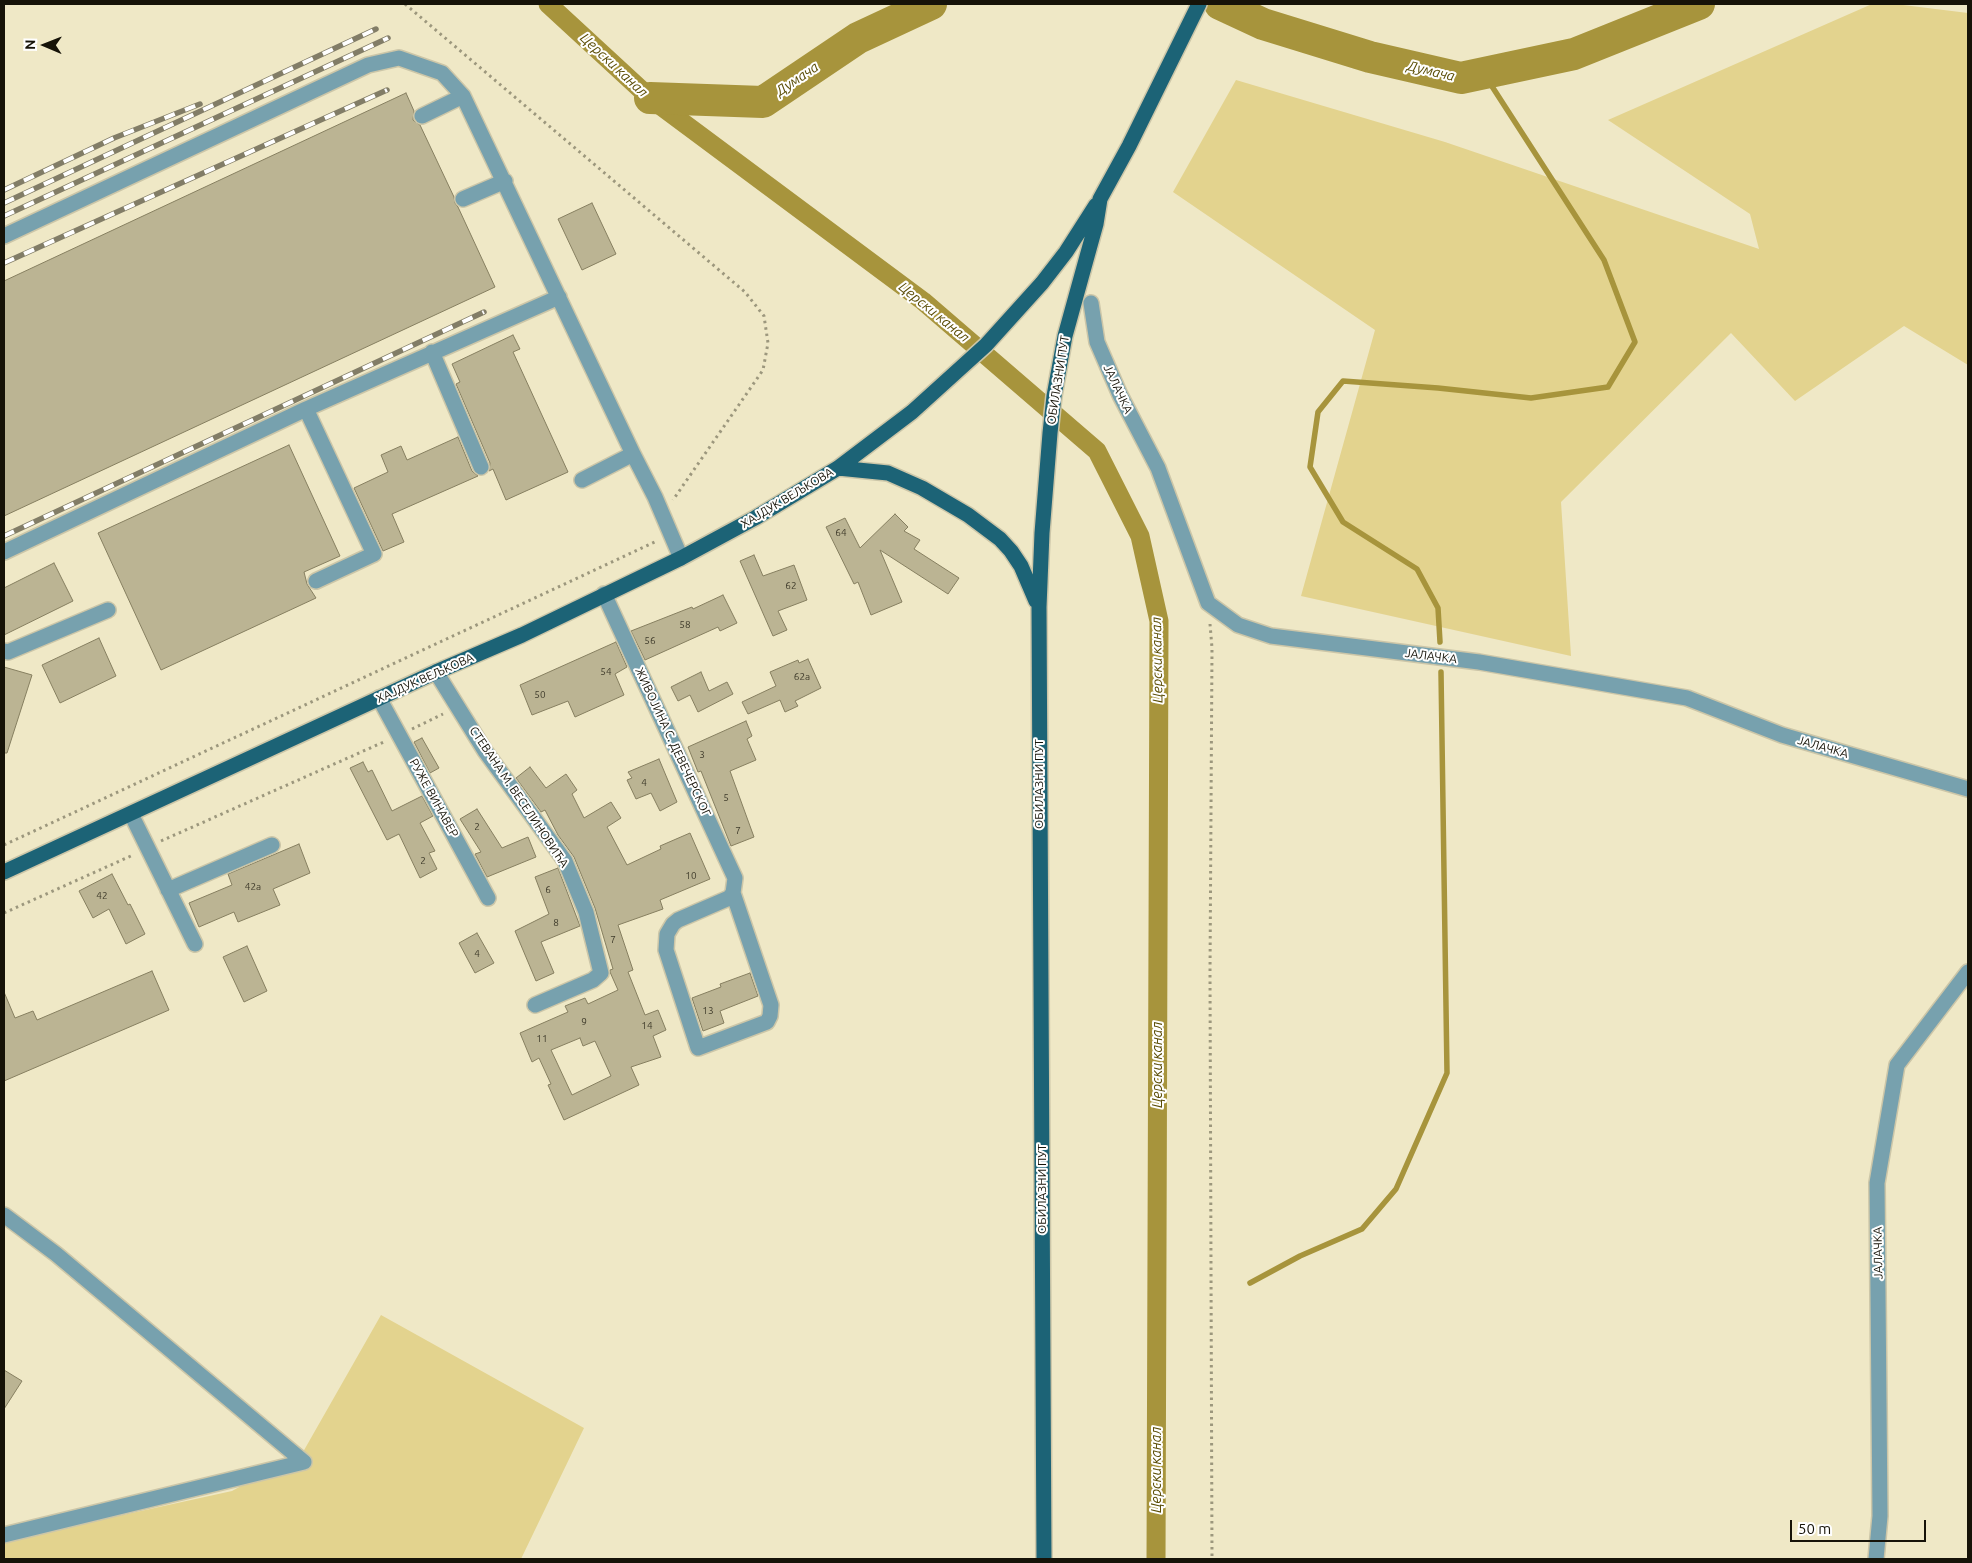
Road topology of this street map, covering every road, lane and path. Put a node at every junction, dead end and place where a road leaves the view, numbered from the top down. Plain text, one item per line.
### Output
1 (405, 4) edge
2 (1199, 4) edge
3 (463, 96) junction
4 (422, 116) dead end
5 (505, 181) junction
6 (463, 199) dead end
7 (1100, 199) junction
8 (4, 236) edge
9 (559, 297) junction
10 (1091, 304) dead end
11 (432, 352) junction
12 (306, 409) junction
13 (633, 454) junction
14 (481, 467) dead end
15 (838, 468) junction
16 (582, 480) dead end
17 (663, 515) junction
18 (671, 534) junction
19 (4, 552) edge
20 (681, 558) junction
21 (316, 581) dead end
22 (604, 594) junction
23 (1208, 603) junction
24 (1039, 607) junction
25 (108, 610) dead end
26 (4, 651) edge
27 (436, 672) junction
28 (379, 698) junction
29 (458, 707) junction
30 (399, 735) junction
31 (1968, 789) edge
32 (132, 814) junction
33 (4, 845) edge
34 (272, 845) dead end
35 (148, 848) junction
36 (4, 872) edge
37 (168, 890) junction
38 (733, 892) junction
39 (488, 898) dead end
40 (4, 913) edge
41 (195, 944) dead end
42 (1968, 972) edge
43 (535, 1005) dead end
44 (4, 1215) edge
45 (4, 1535) edge
46 (1044, 1559) edge
47 (1212, 1559) edge
48 (1876, 1559) edge

1 - 17 path
2 - 7 main road, ОБИЛАЗНИ ПУТ
3 - 4 street
3 - 5 street
3 - 8 street
5 - 6 street
5 - 9 street
7 - 15 main road, ХАЈДУК ВЕЉКОВА
7 - 24 main road, ОБИЛАЗНИ ПУТ
9 - 11 street
9 - 13 street
10 - 23 street, ЈАЛАЧКА
11 - 12 street
11 - 14 street
12 - 19 street
12 - 21 street
13 - 16 street
13 - 17 street
15 - 20 main road, ХАЈДУК ВЕЉКОВА
15 - 24 main road
17 - 18 street
18 - 20 street
18 - 33 path
20 - 22 main road, ХАЈДУК ВЕЉКОВА
22 - 27 main road, ХАЈДУК ВЕЉКОВА
22 - 38 street, ЖИВОЈИНА С. ДЕВЕЧЕРСКОГ
23 - 31 street, ЈАЛАЧКА
23 - 47 path
24 - 46 main road, ОБИЛАЗНИ ПУТ
25 - 26 street
27 - 28 main road, ХАЈДУК ВЕЉКОВА
27 - 29 street, СТЕВАНА М. ВЕСЕЛИНОВИЋА
28 - 30 street, РУЖЕ ВИНАВЕР
28 - 32 main road, ХАЈДУК ВЕЉКОВА
29 - 30 path
29 - 43 street, СТЕВАНА М. ВЕСЕЛИНОВИЋА
30 - 35 path
30 - 39 street, РУЖЕ ВИНАВЕР
32 - 35 street
32 - 36 main road, ХАЈДУК ВЕЉКОВА
34 - 37 street
35 - 37 street
35 - 40 path
37 - 41 street
38 - 38 street, ЖИВОЈИНА С. ДЕВЕЧЕРСКОГ
42 - 48 street, ЈАЛАЧКА
44 - 45 street

